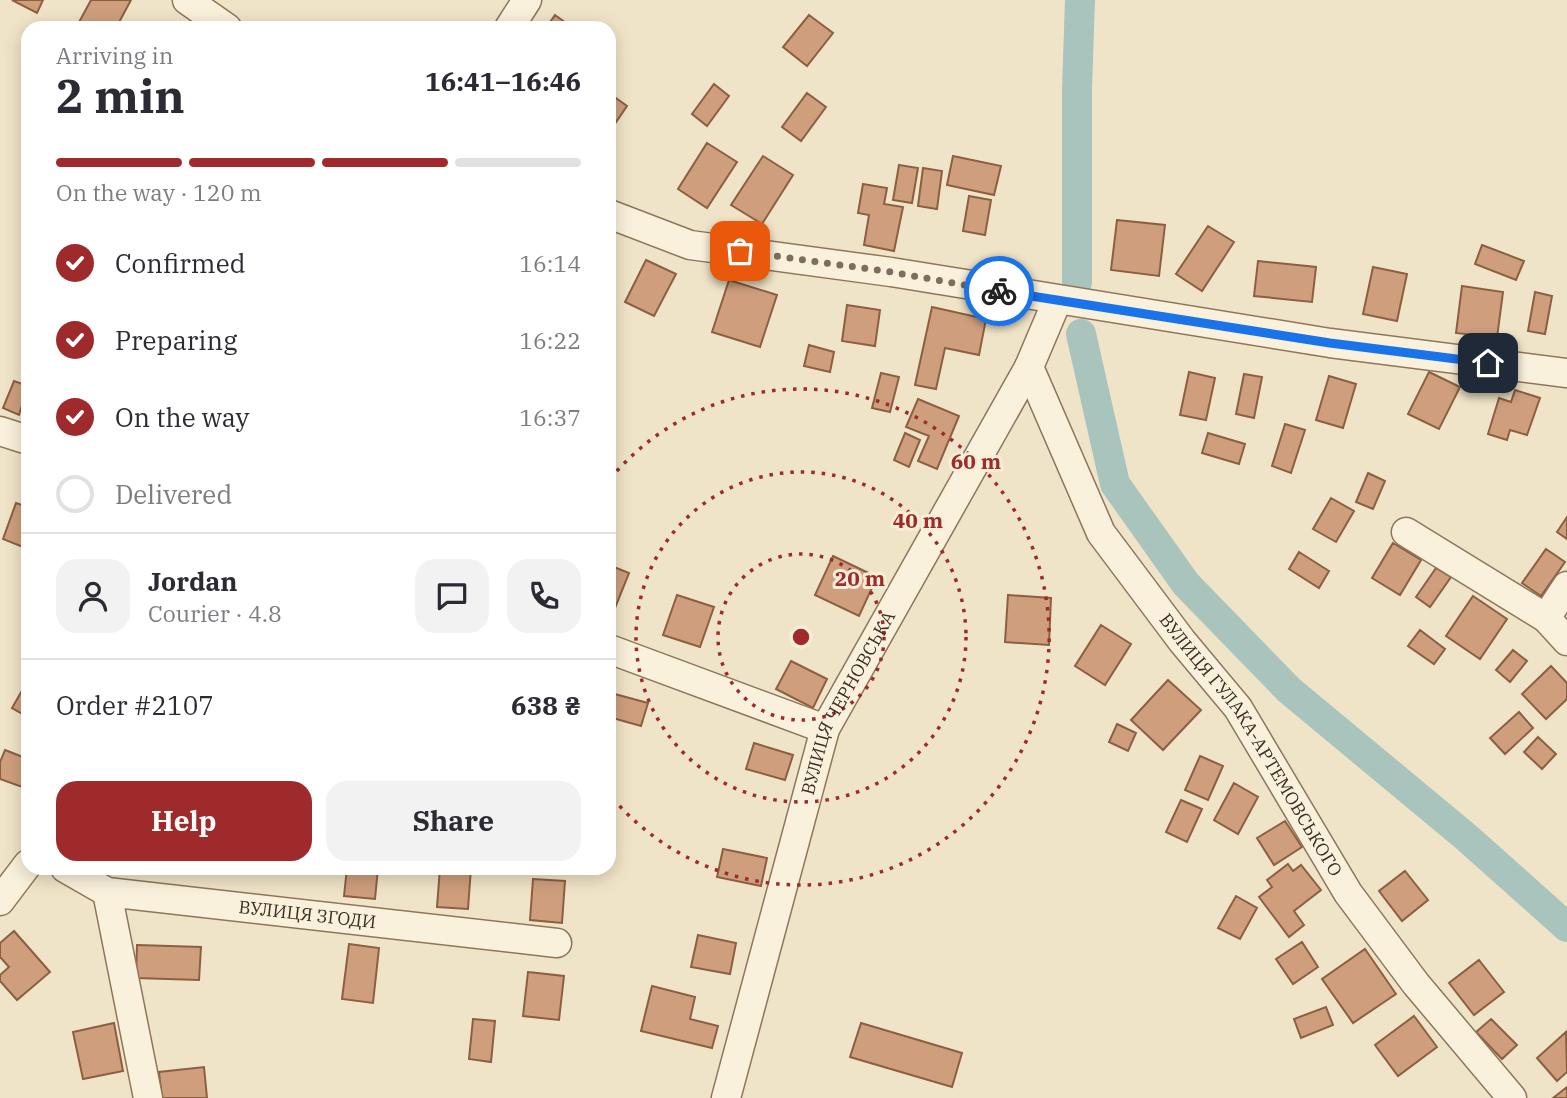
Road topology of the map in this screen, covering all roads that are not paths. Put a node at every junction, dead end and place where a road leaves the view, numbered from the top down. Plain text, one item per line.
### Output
1 (187, 0) edge
2 (527, 0) edge
3 (217, 21) edge
4 (514, 21) edge
5 (616, 217) edge
6 (1057, 301) junction
7 (1029, 367) junction
8 (1567, 373) edge
9 (0, 431) edge
10 (21, 438) edge
11 (1406, 532) dead end
12 (1567, 586) edge
13 (1546, 618) junction
14 (1567, 640) edge
15 (616, 652) edge
16 (825, 729) junction
17 (21, 873) edge
18 (77, 875) edge
19 (107, 892) junction
20 (0, 901) edge
21 (557, 943) dead end
22 (148, 1098) edge
23 (726, 1098) edge
24 (1512, 1098) edge

1 - 3 street
2 - 4 street
5 - 6 street
6 - 7 street, ВУЛИЦЯ ЧЕРНОВСЬКА
6 - 8 street
7 - 16 street, ВУЛИЦЯ ЧЕРНОВСЬКА
7 - 24 street, ВУЛИЦЯ ГУЛАКА-АРТЕМОВСЬКОГО
9 - 10 street
11 - 13 street
12 - 13 street
13 - 14 street
15 - 16 street
16 - 23 street, ВУЛИЦЯ ЧЕРНОВСЬКА
17 - 20 street
18 - 19 street, ВУЛИЦЯ ЗГОДИ
19 - 21 street, ВУЛИЦЯ ЗГОДИ
19 - 22 street

